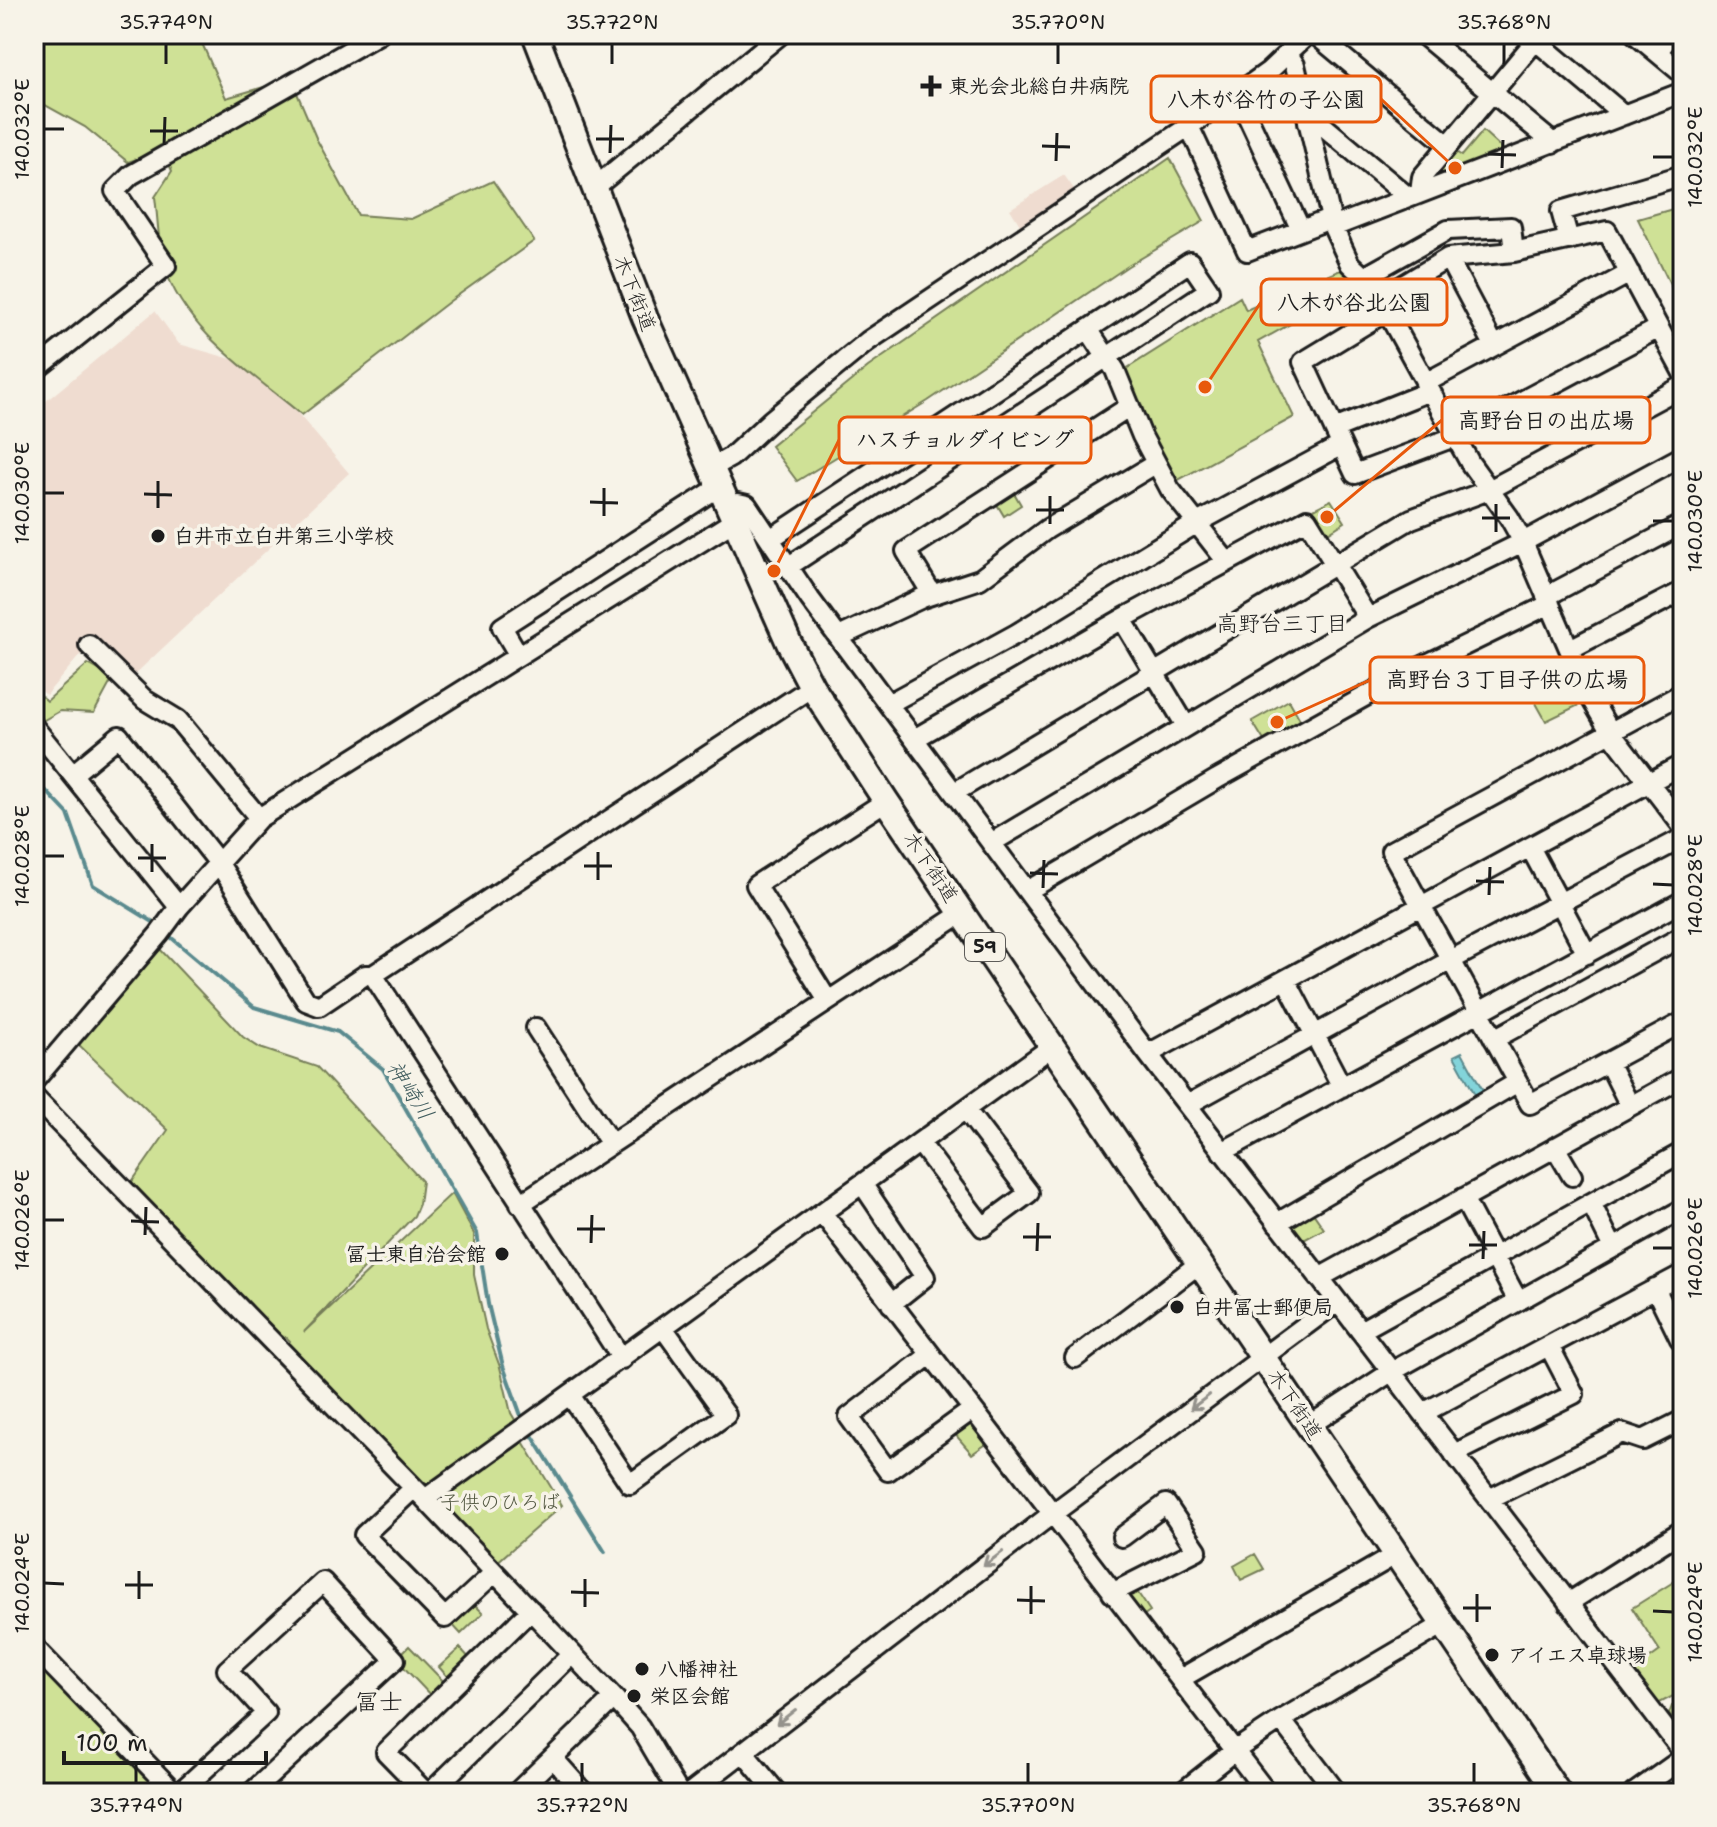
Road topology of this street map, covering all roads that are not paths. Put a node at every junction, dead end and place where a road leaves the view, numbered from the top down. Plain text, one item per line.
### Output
1 (379, 34) edge
2 (535, 34) edge
3 (781, 34) edge
4 (1308, 34) edge
5 (1315, 34) edge
6 (1422, 34) edge
7 (1635, 34) edge
8 (1672, 34) edge
9 (1535, 36) edge
10 (1657, 52) junction
11 (1288, 54) junction
12 (1683, 74) edge
13 (1683, 92) edge
14 (1492, 93) junction
15 (1237, 94) junction
16 (1624, 115) junction
17 (1308, 122) junction
18 (1189, 126) junction
19 (1553, 143) junction
20 (1448, 145) junction
21 (1683, 175) edge
22 (594, 188) junction
23 (1414, 195) junction
24 (1331, 223) junction
25 (1301, 230) junction
26 (1569, 240) junction
27 (1514, 252) junction
28 (1448, 258) junction
29 (1630, 273) junction
30 (1364, 277) junction
31 (1383, 305) junction
32 (1659, 328) junction
33 (1088, 329) junction
34 (1494, 345) junction
35 (1107, 357) junction
36 (34, 371) edge
37 (1683, 373) edge
38 (1683, 386) edge
39 (1427, 387) junction
40 (1130, 406) junction
41 (1454, 437) junction
42 (1337, 438) junction
43 (1683, 456) edge
44 (1155, 464) junction
45 (1489, 490) junction
46 (723, 496) junction
47 (1197, 523) junction
48 (1683, 524) edge
49 (770, 539) junction
50 (1523, 542) junction
51 (1227, 562) junction
52 (1334, 564) junction
53 (789, 566) junction
54 (1683, 591) edge
55 (932, 594) junction
56 (1549, 600) junction
57 (1368, 618) junction
58 (1122, 619) junction
59 (839, 637) junction
60 (89, 645) dead end
61 (1570, 649) junction
62 (518, 654) junction
63 (1155, 673) junction
64 (812, 687) junction
65 (1683, 693) edge
66 (888, 704) junction
67 (1186, 726) junction
68 (34, 727) edge
69 (1611, 733) junction
70 (914, 739) junction
71 (1683, 764) edge
72 (73, 774) junction
73 (1647, 782) junction
74 (955, 792) junction
75 (886, 801) junction
76 (259, 818) junction
77 (1683, 827) edge
78 (1683, 838) edge
79 (991, 843) junction
80 (1530, 847) junction
81 (218, 862) junction
82 (1027, 891) junction
83 (1683, 901) edge
84 (1559, 903) junction
85 (179, 907) junction
86 (1421, 907) junction
87 (962, 913) junction
88 (1683, 936) edge
89 (1587, 954) junction
90 (1451, 960) junction
91 (373, 975) junction
92 (1286, 980) junction
93 (828, 1001) junction
94 (1479, 1012) junction
95 (1683, 1022) edge
96 (536, 1028) dead end
97 (1315, 1034) junction
98 (1494, 1039) junction
99 (1053, 1046) junction
100 (1148, 1054) junction
101 (1608, 1062) junction
102 (1683, 1077) edge
103 (34, 1081) edge
104 (1518, 1082) junction
105 (1342, 1087) junction
106 (34, 1097) edge
107 (1187, 1105) junction
108 (1630, 1106) junction
109 (966, 1110) junction
110 (920, 1143) junction
111 (611, 1144) junction
112 (1555, 1147) junction
113 (1222, 1152) junction
114 (1683, 1152) edge
115 (1572, 1176) dead end
116 (863, 1185) junction
117 (1463, 1198) junction
118 (1591, 1203) junction
119 (520, 1204) junction
120 (1683, 1209) edge
121 (823, 1214) junction
122 (1277, 1223) junction
123 (1613, 1248) junction
124 (1495, 1257) junction
125 (1200, 1263) junction
126 (1683, 1274) edge
127 (1319, 1278) junction
128 (1655, 1288) junction
129 (1518, 1301) junction
130 (1337, 1302) junction
131 (891, 1304) junction
132 (664, 1329) junction
133 (1360, 1331) junction
134 (1683, 1338) edge
135 (1549, 1346) junction
136 (930, 1355) junction
137 (1262, 1355) junction
138 (1075, 1358) dead end
139 (622, 1359) junction
140 (1391, 1372) junction
141 (570, 1395) junction
142 (972, 1410) junction
143 (1423, 1413) junction
144 (1683, 1420) edge
145 (1310, 1425) junction
146 (1454, 1454) junction
147 (420, 1493) junction
148 (1491, 1498) junction
149 (1052, 1514) junction
150 (1683, 1530) edge
151 (1122, 1537) dead end
152 (1397, 1554) junction
153 (494, 1573) junction
154 (1112, 1593) junction
155 (1568, 1603) junction
156 (531, 1610) junction
157 (1444, 1624) junction
158 (34, 1647) edge
159 (572, 1654) junction
160 (1180, 1679) junction
161 (614, 1698) junction
162 (1281, 1720) junction
163 (1234, 1751) junction
164 (743, 1752) junction
165 (1683, 1755) edge
166 (553, 1758) junction
167 (177, 1793) edge
168 (251, 1793) edge
169 (428, 1793) edge
170 (516, 1793) edge
171 (584, 1793) edge
172 (679, 1793) edge
173 (690, 1793) edge
174 (777, 1793) edge
175 (1181, 1793) edge
176 (1267, 1793) edge
177 (1337, 1793) edge
178 (1558, 1793) edge
179 (1634, 1793) edge

1 - 36 street
2 - 22 main road, 木下街道 / 59
3 - 22 street
4 - 11 street
5 - 20 street
6 - 14 street
7 - 10 street
8 - 10 street
9 - 14 street
9 - 16 street
10 - 12 street
11 - 15 street
11 - 17 street
13 - 16 street
14 - 19 street
14 - 20 street
15 - 18 street
15 - 25 street
16 - 19 street
17 - 23 street
17 - 24 street
18 - 25 street
18 - 46 street
19 - 23 street
20 - 23 street
21 - 26 street
22 - 46 main road, 木下街道 / 59
23 - 24 street
24 - 25 street
24 - 30 street
26 - 27 street
26 - 29 street
27 - 28 street
27 - 30 street
28 - 31 street
28 - 34 street
29 - 32 street
29 - 34 street
30 - 31 street
31 - 39 street
31 - 42 street
32 - 37 street
32 - 41 street
33 - 35 street
33 - 35 street
33 - 49 street
34 - 39 street
35 - 40 street
35 - 53 street
38 - 45 street
39 - 41 street
39 - 42 street
40 - 44 street
40 - 55 street
41 - 42 street
41 - 45 street
42 - 47 street
43 - 50 street
44 - 47 street
44 - 55 street
45 - 50 street
45 - 52 street
46 - 49 street
46 - 62 street
46 - 62 street
46 - 64 main road, 木下街道 / 59
47 - 51 street
47 - 66 street
48 - 56 street
49 - 53 street
50 - 56 street
50 - 57 street
51 - 52 street
51 - 58 street
52 - 57 street
52 - 63 street
53 - 59 street
54 - 61 street
55 - 59 street
56 - 61 street
56 - 82 street
57 - 67 street
58 - 63 street
58 - 70 street
59 - 66 street
60 - 76 street
61 - 69 street
62 - 76 street
63 - 67 street
63 - 74 street
64 - 75 main road, 木下街道 / 59
64 - 91 street
65 - 69 street
66 - 70 street
67 - 79 street
68 - 72 street
69 - 73 street
69 - 86 street
70 - 74 street
71 - 73 street
72 - 81 street
72 - 85 street
73 - 77 street
73 - 80 street
74 - 79 street
75 - 87 main road, 木下街道 / 59
75 - 93 street
76 - 81 street
78 - 84 street
79 - 82 street
80 - 84 street
80 - 86 street
81 - 85 street
81 - 91 street
82 - 100 street
83 - 89 street
84 - 89 street
84 - 90 street
85 - 103 street
86 - 90 street
86 - 92 street
87 - 93 street
87 - 99 main road, 木下街道 / 59
88 - 98 street
89 - 94 street
90 - 94 street
90 - 97 street
91 - 119 street
92 - 97 street
92 - 100 street
93 - 111 street
94 - 98 street
94 - 105 street
95 - 101 street
96 - 111 street
97 - 105 street
97 - 107 street
98 - 104 street
99 - 109 street
99 - 125 main road, 木下街道 / 59
100 - 107 street
101 - 104 street
101 - 108 street
102 - 108 street
104 - 122 street
105 - 113 street
106 - 147 street
107 - 113 street
108 - 112 street
109 - 110 street
109 - 110 street
110 - 116 street
111 - 119 street
112 - 115 street
112 - 117 street
113 - 122 street
114 - 118 street
116 - 121 street
116 - 131 street
117 - 124 street
117 - 127 street
118 - 123 street
118 - 124 street
119 - 139 street
120 - 123 street
121 - 131 street
121 - 132 street
122 - 127 street
123 - 129 street
124 - 129 street
124 - 133 street
125 - 137 main road, 木下街道 / 59
125 - 138 street
126 - 128 street
127 - 130 street
128 - 134 street
128 - 135 street
129 - 140 street
130 - 133 street
130 - 137 street
131 - 136 street
132 - 139 street
132 - 141 street
133 - 140 street
135 - 143 street
135 - 146 street
136 - 142 street
136 - 142 street
137 - 145 main road, 木下街道 / 59
137 -> 149 street
139 - 141 street
140 - 143 street
140 - 145 street
141 - 147 street
142 - 149 street
143 - 146 street
144 - 148 street
145 - 152 main road, 木下街道 / 59
146 - 148 street
147 - 153 street
147 - 153 street
148 - 155 street
149 - 154 street
149 -> 164 street
150 - 155 street
151 - 154 street
152 - 157 main road, 木下街道 / 59
152 - 160 street
153 - 156 street
154 - 160 street
155 - 165 street
156 - 159 street
156 - 169 street
157 - 162 street
157 - 178 main road, 木下街道 / 59
158 - 167 street
159 - 161 street
159 - 169 street
160 - 163 street
161 - 166 street
161 - 172 street
162 - 163 street
162 - 177 street
163 - 175 street
163 - 176 street
164 - 173 street
164 - 174 street
165 - 179 street
166 - 170 street
166 - 171 street
167 - 168 street

